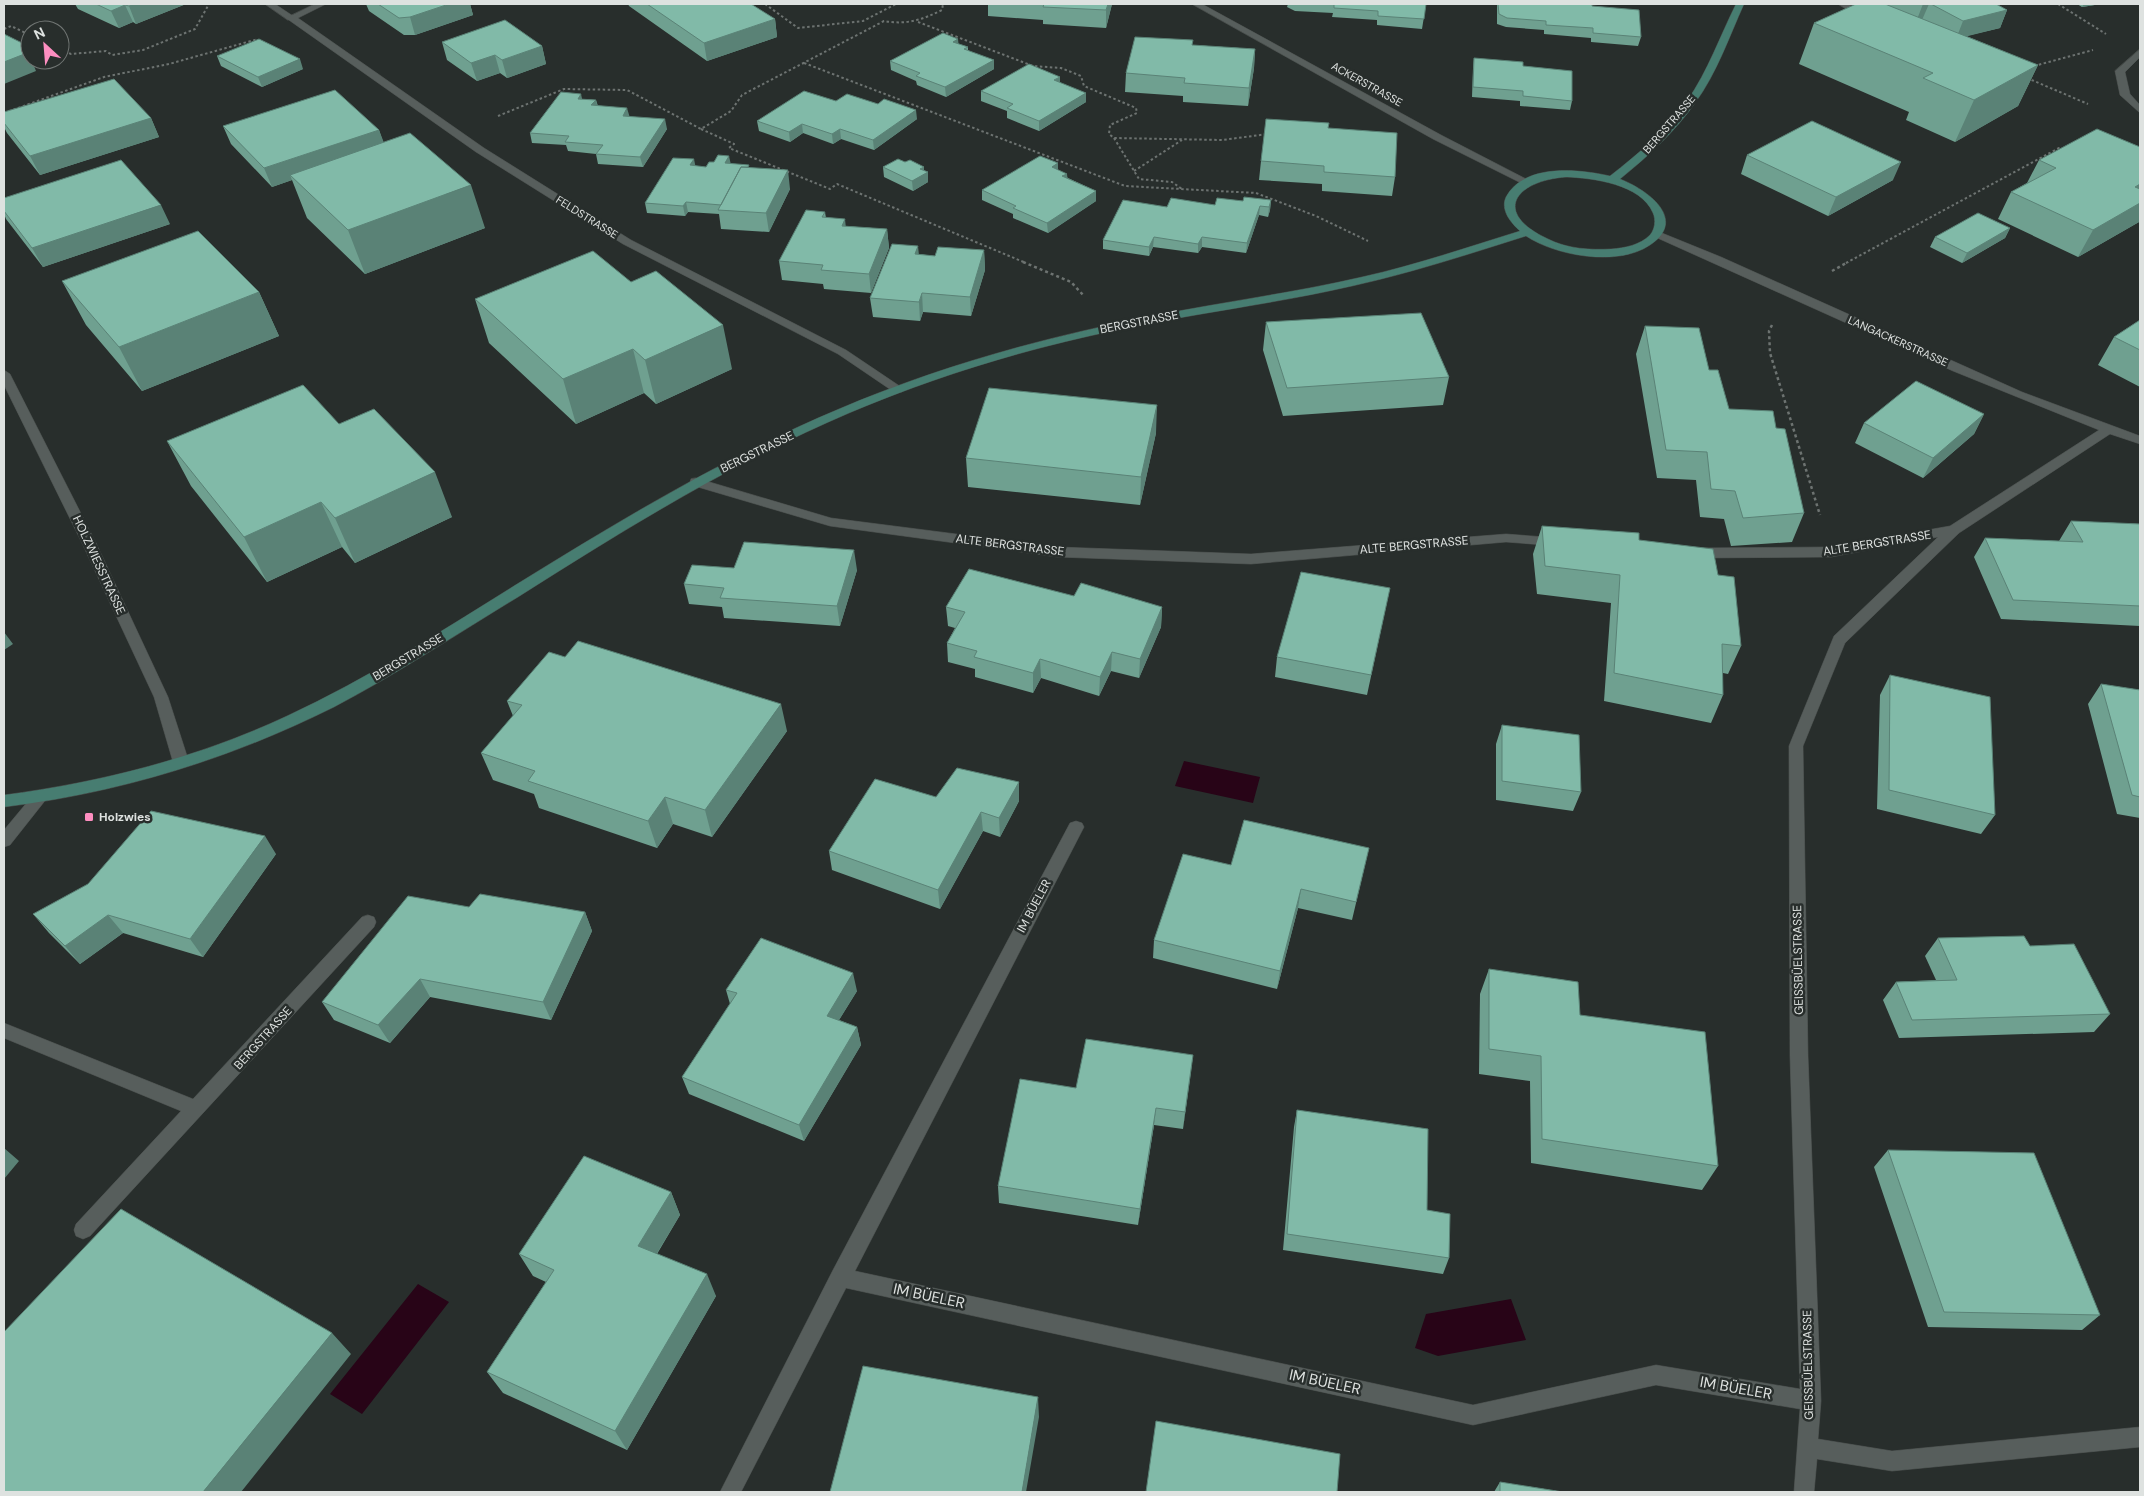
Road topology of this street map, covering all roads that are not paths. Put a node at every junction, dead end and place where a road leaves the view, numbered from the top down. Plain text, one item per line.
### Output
1 (269, 4) edge
2 (322, 4) edge
3 (1196, 4) edge
4 (1740, 4) edge
5 (1842, 4) edge
6 (291, 18) junction
7 (1872, 19) edge
8 (2139, 52) edge
9 (2140, 110) edge
10 (1612, 180) junction
11 (1527, 182) junction
12 (1526, 232) junction
13 (1657, 234) junction
14 (4, 374) edge
15 (898, 389) junction
16 (2107, 430) junction
17 (2140, 440) edge
18 (696, 482) junction
19 (1954, 530) junction
20 (1574, 543) edge
21 (1681, 552) edge
22 (181, 762) junction
23 (39, 798) junction
24 (4, 801) edge
25 (1076, 827) dead end
26 (4, 841) edge
27 (368, 922) dead end
28 (4, 1030) edge
29 (197, 1109) junction
30 (84, 1230) dead end
31 (840, 1277) junction
32 (1811, 1401) junction
33 (2140, 1438) edge
34 (1807, 1447) junction
35 (730, 1492) edge
36 (1804, 1492) edge

1 - 6 street, FELDSTRASSE
2 - 6 street
3 - 11 street, ACKERSTRASSE
4 - 10 street, BERGSTRASSE
5 - 7 street
6 - 15 street, FELDSTRASSE
8 - 9 street
10 - 11 street
10 - 13 street
11 - 12 street
12 - 13 street
12 - 15 street, BERGSTRASSE
13 - 16 street, LANGACKERSTRASSE
14 - 22 street, HOLZWIESSTRASSE
15 - 18 street, BERGSTRASSE
16 - 17 street, LANGACKERSTRASSE
16 - 19 street, ALTE BERGSTRASSE
18 - 20 street, ALTE BERGSTRASSE
18 - 22 street, BERGSTRASSE
19 - 21 street, ALTE BERGSTRASSE
19 - 32 street, GEISSBÜELSTRASSE
22 - 23 street, BERGSTRASSE
23 - 24 street, BERGSTRASSE
23 - 26 street
25 - 31 street, IM BÜELER
27 - 29 street, BERGSTRASSE
28 - 29 street
29 - 30 street, BERGSTRASSE
31 - 32 street, IM BÜELER
31 - 35 street, IM BÜELER
32 - 34 street, GEISSBÜELSTRASSE
33 - 34 street
34 - 36 street, GEISSBÜELSTRASSE

